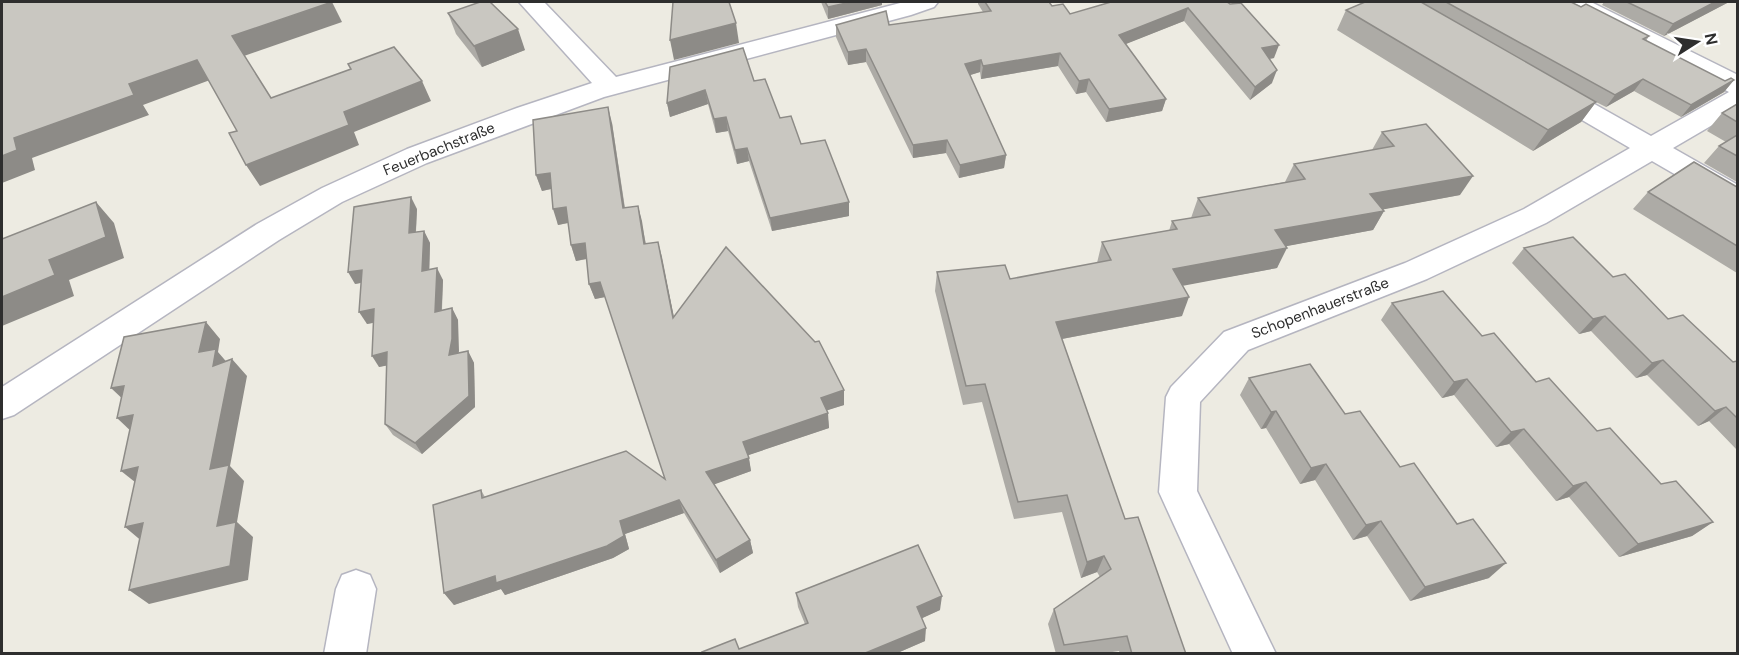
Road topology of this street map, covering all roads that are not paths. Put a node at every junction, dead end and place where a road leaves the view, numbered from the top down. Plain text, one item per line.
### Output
1 (531, 2) edge
2 (926, 2) edge
3 (1573, 2) edge
4 (1530, 78) edge
5 (1737, 86) edge
6 (610, 87) junction
7 (1737, 98) edge
8 (1652, 149) junction
9 (1737, 198) edge
10 (2, 405) edge
11 (356, 589) dead end
12 (345, 654) edge
13 (1255, 654) edge

1 - 6 street
2 - 6 street, Feuerbachstraße
3 - 5 street
4 - 8 street
6 - 10 street, Feuerbachstraße
7 - 8 street, Schopenhauerstraße
8 - 9 street
8 - 13 street, Schopenhauerstraße
11 - 12 street

